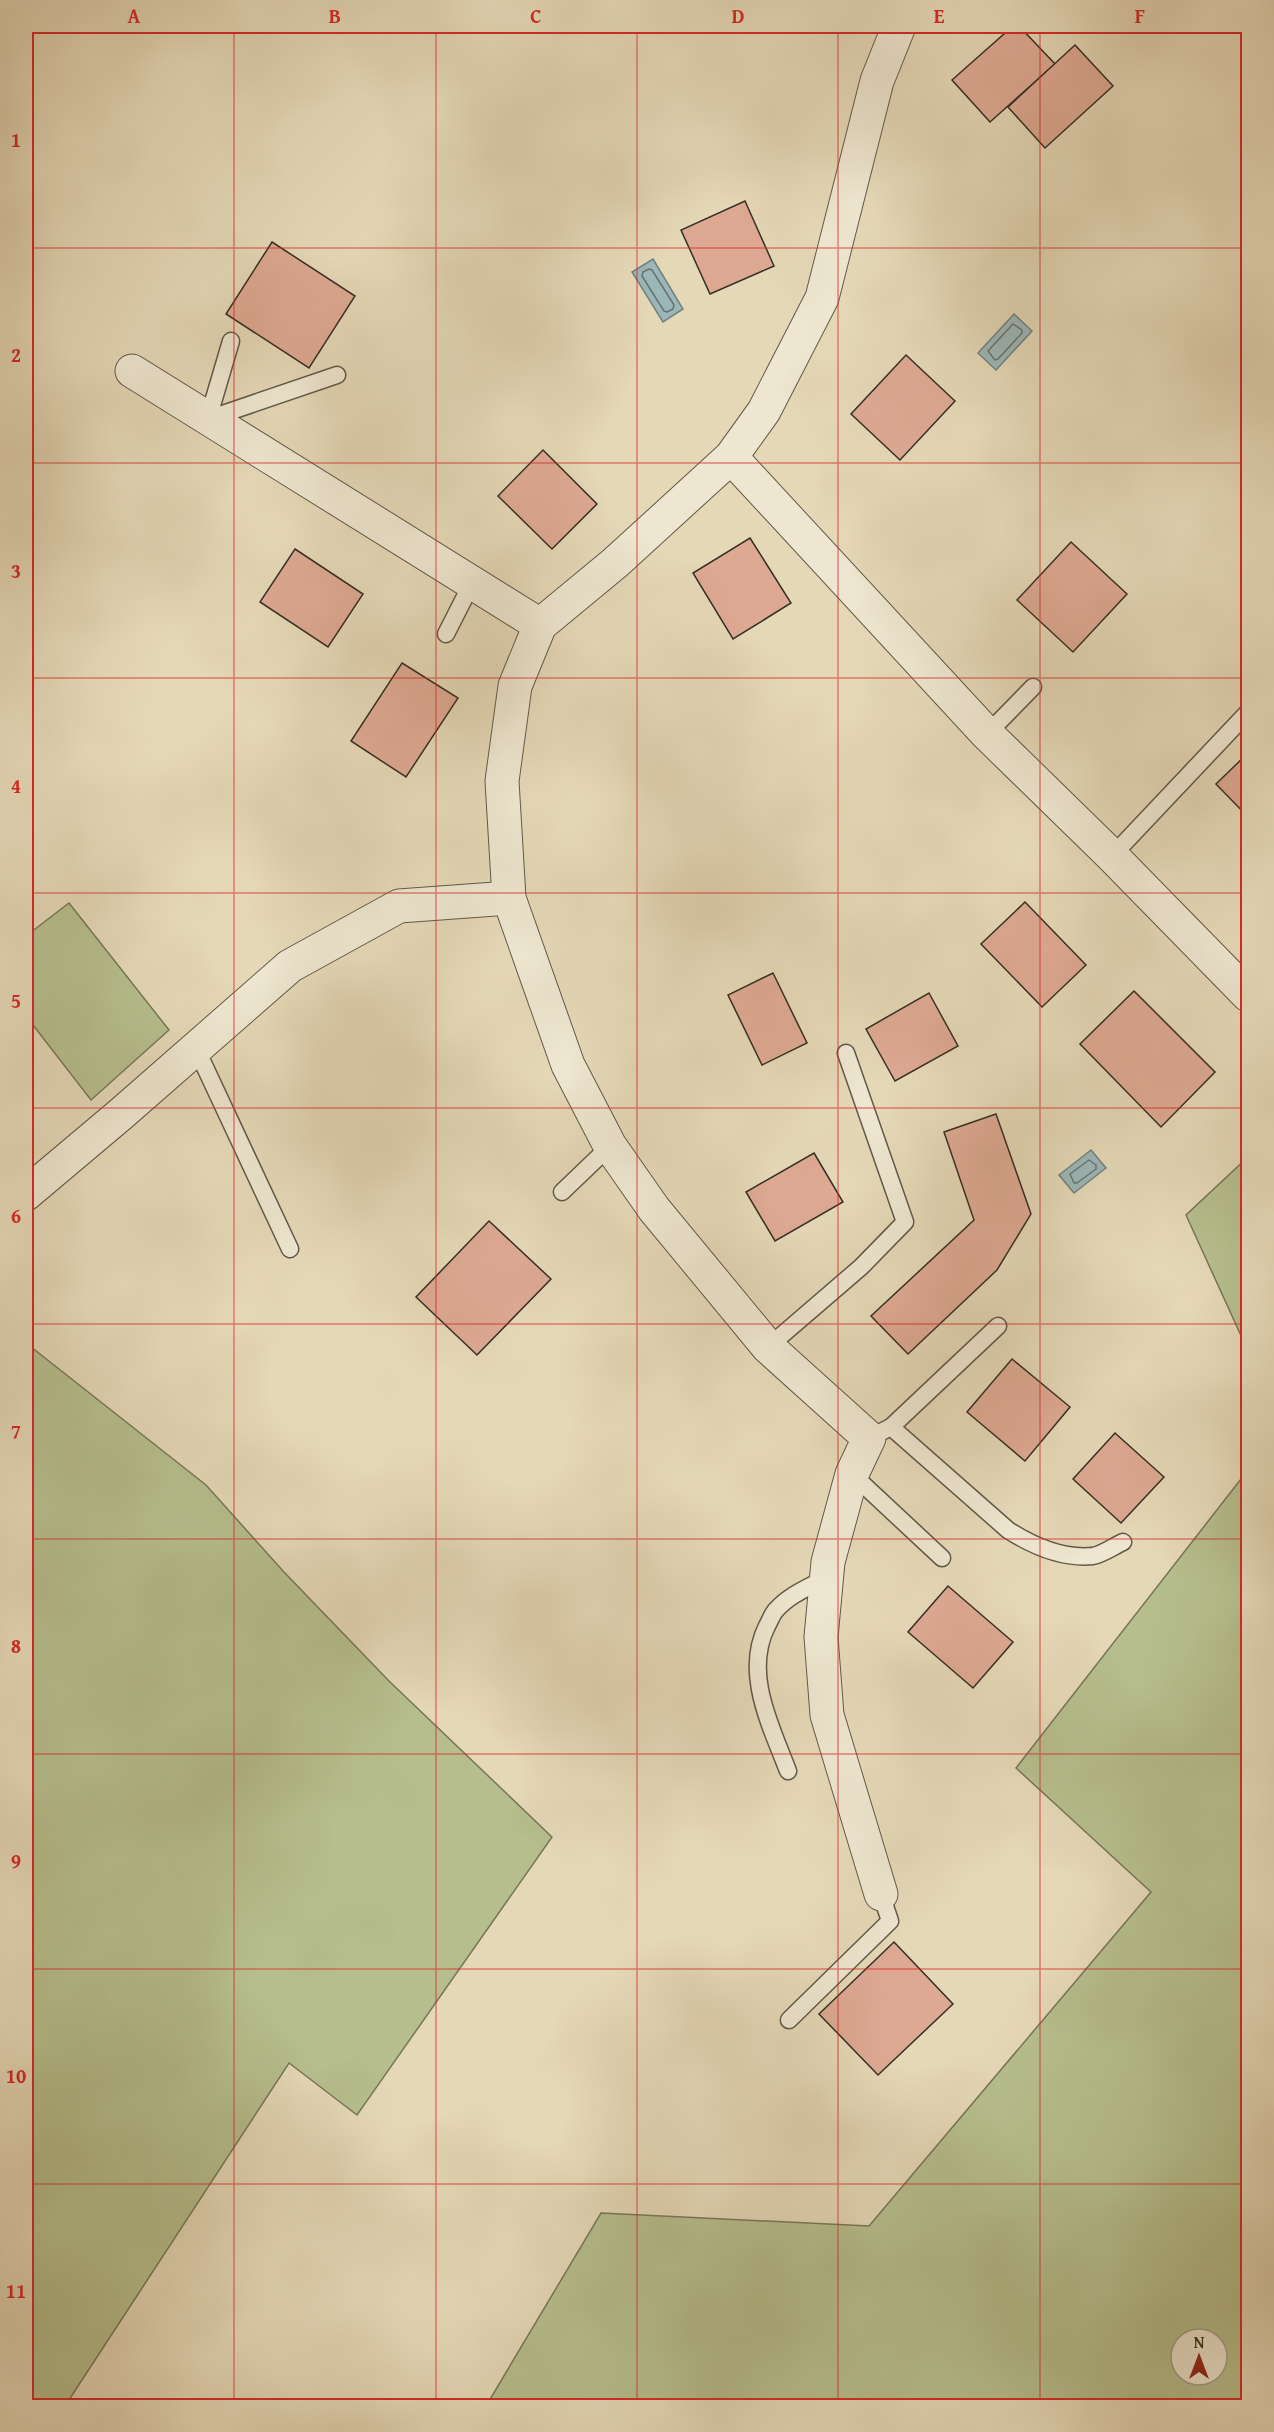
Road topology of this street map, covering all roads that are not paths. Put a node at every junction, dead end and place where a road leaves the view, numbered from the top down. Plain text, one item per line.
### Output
1 (899, 26) edge
2 (231, 341) dead end
3 (132, 371) dead end
4 (337, 375) dead end
5 (208, 419) junction
6 (731, 457) junction
7 (472, 583) junction
8 (540, 625) junction
9 (446, 634) dead end
10 (1033, 687) dead end
11 (1248, 712) edge
12 (987, 734) junction
13 (1112, 856) junction
14 (509, 898) junction
15 (1248, 995) edge
16 (196, 1048) junction
17 (846, 1053) dead end
18 (610, 1146) junction
19 (562, 1192) dead end
20 (26, 1194) edge
21 (290, 1249) dead end
22 (998, 1326) dead end
23 (768, 1347) junction
24 (880, 1433) junction
25 (852, 1474) junction
26 (1123, 1542) dead end
27 (942, 1558) dead end
28 (826, 1578) junction
29 (788, 1771) dead end
30 (880, 1894) joint
31 (789, 2020) dead end

1 - 6 street
2 - 5 lane
3 - 5 street
4 - 5 lane
5 - 7 street
6 - 8 street
6 - 12 street
7 - 8 street
7 - 9 lane
8 - 14 street
10 - 12 lane
11 - 13 lane
12 - 13 street
13 - 15 street
14 - 16 street
14 - 18 street
16 - 20 street
16 - 21 lane
17 - 23 lane
18 - 19 lane
18 - 23 street
22 - 24 lane
23 - 24 street
24 - 25 street
24 - 26 lane
25 - 27 lane
25 - 28 street
28 - 29 lane
28 - 30 street
30 - 31 lane

